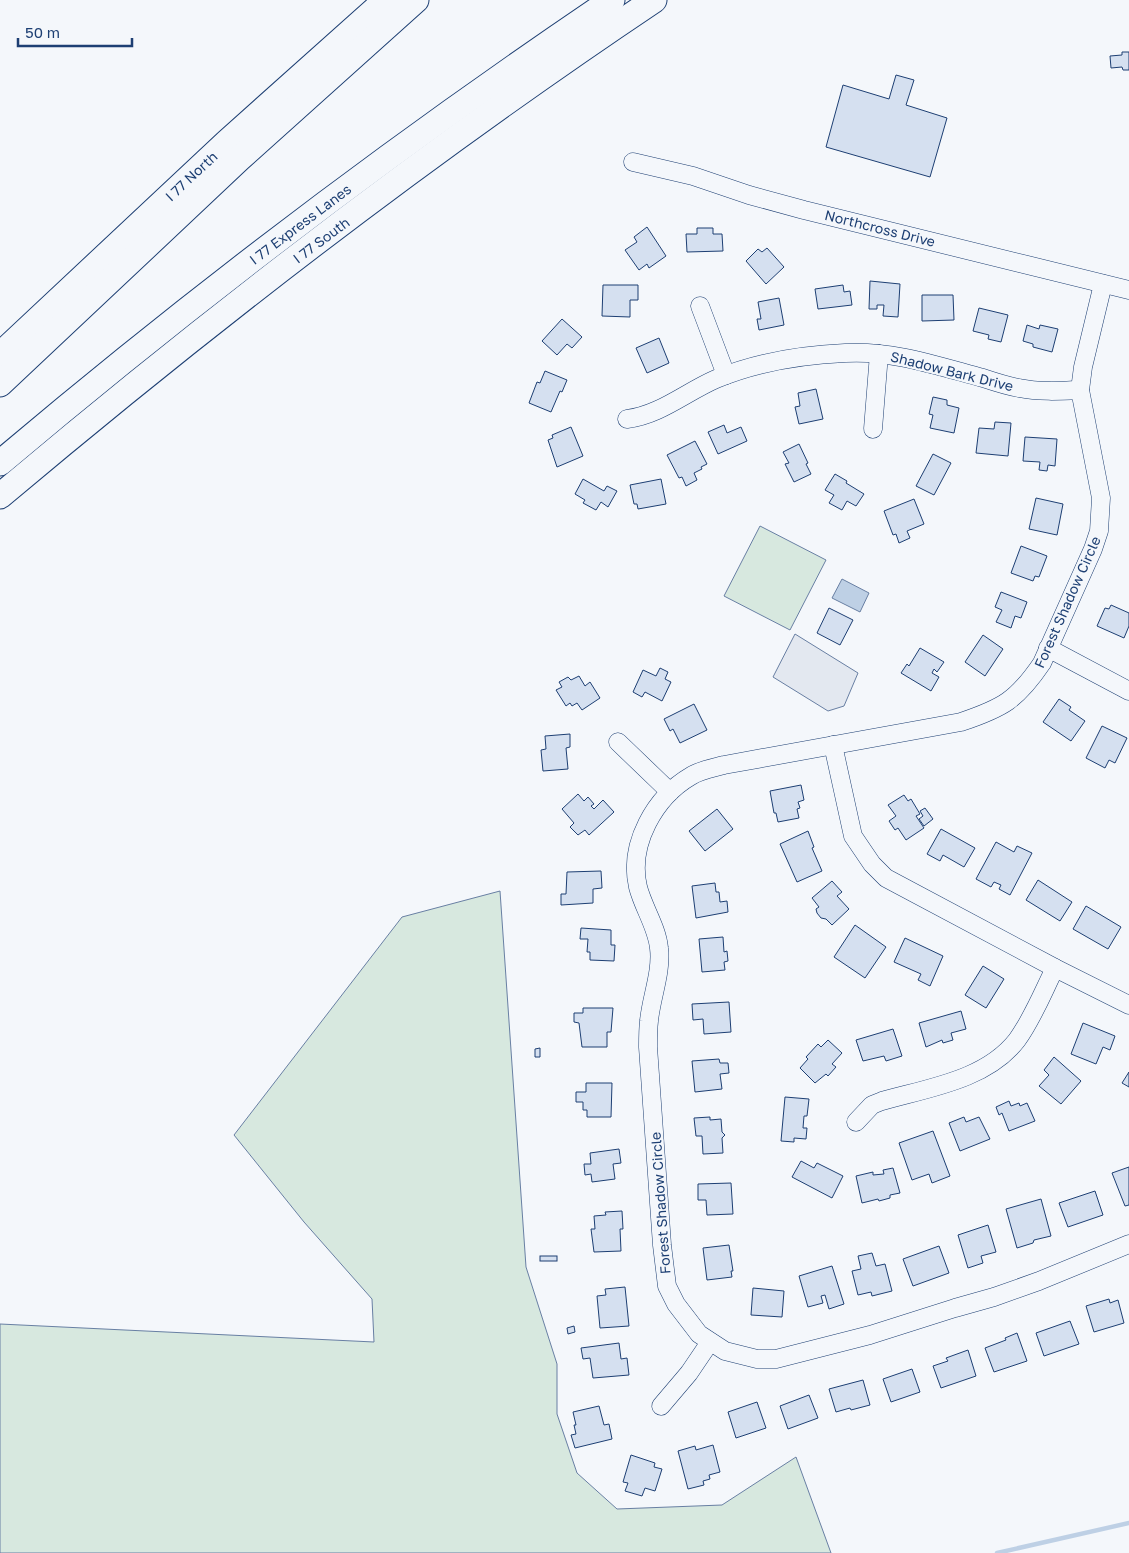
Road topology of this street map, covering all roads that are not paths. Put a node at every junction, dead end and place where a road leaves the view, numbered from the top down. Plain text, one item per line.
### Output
1 (386, 0) edge
2 (416, 0) edge
3 (612, 0) edge
4 (654, 0) edge
5 (632, 162) dead end
6 (1103, 284) junction
7 (1129, 290) edge
8 (700, 306) dead end
9 (879, 354) junction
10 (0, 355) edge
11 (726, 375) junction
12 (0, 384) edge
13 (1080, 390) junction
14 (627, 419) dead end
15 (873, 429) dead end
16 (0, 463) edge
17 (0, 496) edge
18 (1048, 648) junction
19 (1129, 691) edge
20 (618, 742) dead end
21 (833, 745) junction
22 (670, 792) junction
23 (1055, 968) junction
24 (1129, 1004) edge
25 (856, 1122) dead end
26 (1129, 1244) edge
27 (710, 1342) junction
28 (661, 1406) dead end

1 - 10 highway, I 77 North
2 - 12 highway
3 - 16 highway, I 77 Express Lanes
4 - 17 highway, I 77 South
5 - 6 street, Northcross Drive
6 - 7 street, Northcross Drive
6 - 13 street, Forest Shadow Circle
8 - 11 street
9 - 11 street, Shadow Bark Drive
9 - 13 street, Shadow Bark Drive
9 - 15 street
11 - 14 street, Shadow Bark Drive
13 - 18 street, Forest Shadow Circle
18 - 19 street
18 - 21 street, Forest Shadow Circle
20 - 22 street
21 - 22 street, Forest Shadow Circle
21 - 23 street
22 - 27 street, Forest Shadow Circle
23 - 24 street
23 - 25 street
26 - 27 street, Forest Shadow Circle
27 - 28 street

